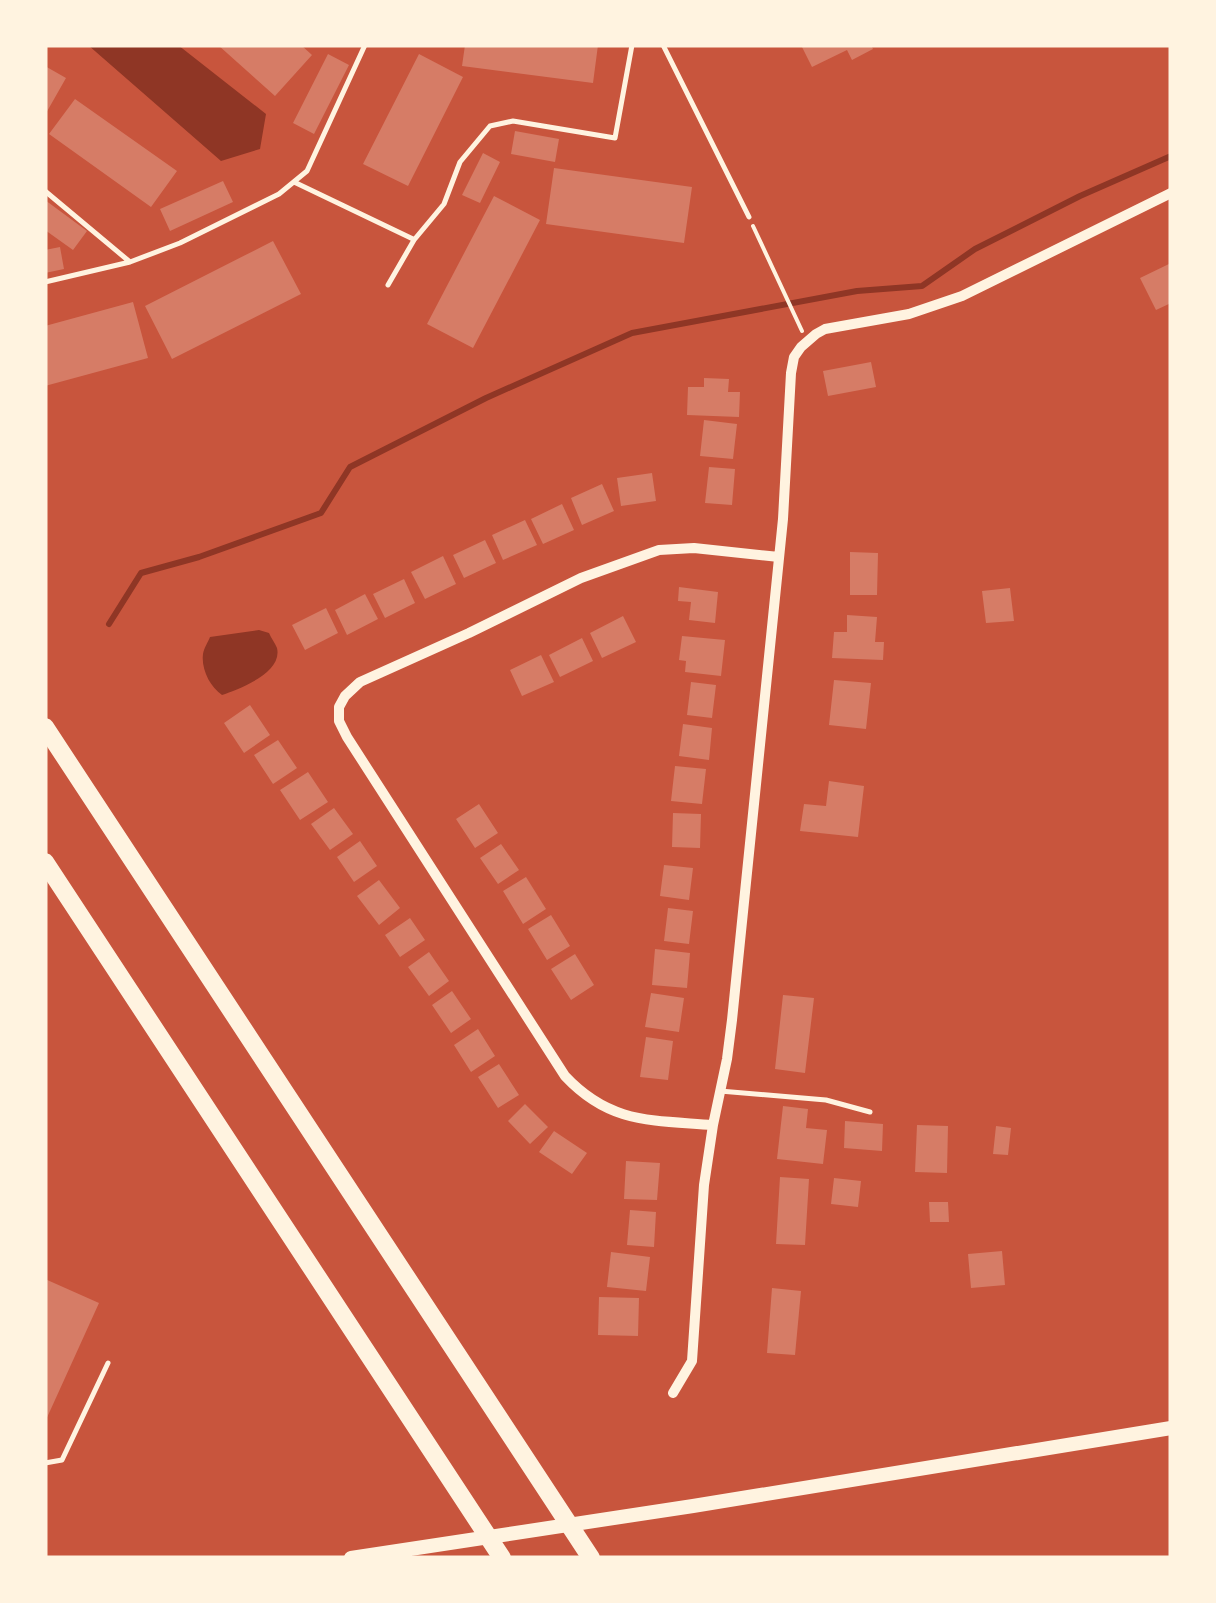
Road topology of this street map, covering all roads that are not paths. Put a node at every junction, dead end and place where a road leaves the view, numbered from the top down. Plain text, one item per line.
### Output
1 (632, 45) edge
2 (663, 45) edge
3 (363, 46) edge
4 (294, 182) junction
5 (45, 191) edge
6 (1171, 193) edge
7 (749, 218) road end
8 (414, 240) junction
9 (130, 262) junction
10 (45, 282) edge
11 (388, 285) dead end
12 (779, 557) junction
13 (45, 727) edge
14 (45, 862) edge
15 (720, 1091) junction
16 (870, 1112) dead end
17 (713, 1125) junction
18 (108, 1362) dead end
19 (673, 1393) dead end
20 (1171, 1428) edge
21 (45, 1463) edge
22 (351, 1558) edge
23 (502, 1558) edge
24 (591, 1558) edge

1 - 8 lane
2 - 7 lane
3 - 4 lane
4 - 8 lane
4 - 9 lane
5 - 9 lane
6 - 12 street
8 - 11 lane
9 - 10 lane
12 - 15 street
12 - 17 street
13 - 24 highway
14 - 23 highway
15 - 16 lane
15 - 17 street
17 - 19 street
18 - 21 lane
20 - 22 main road

